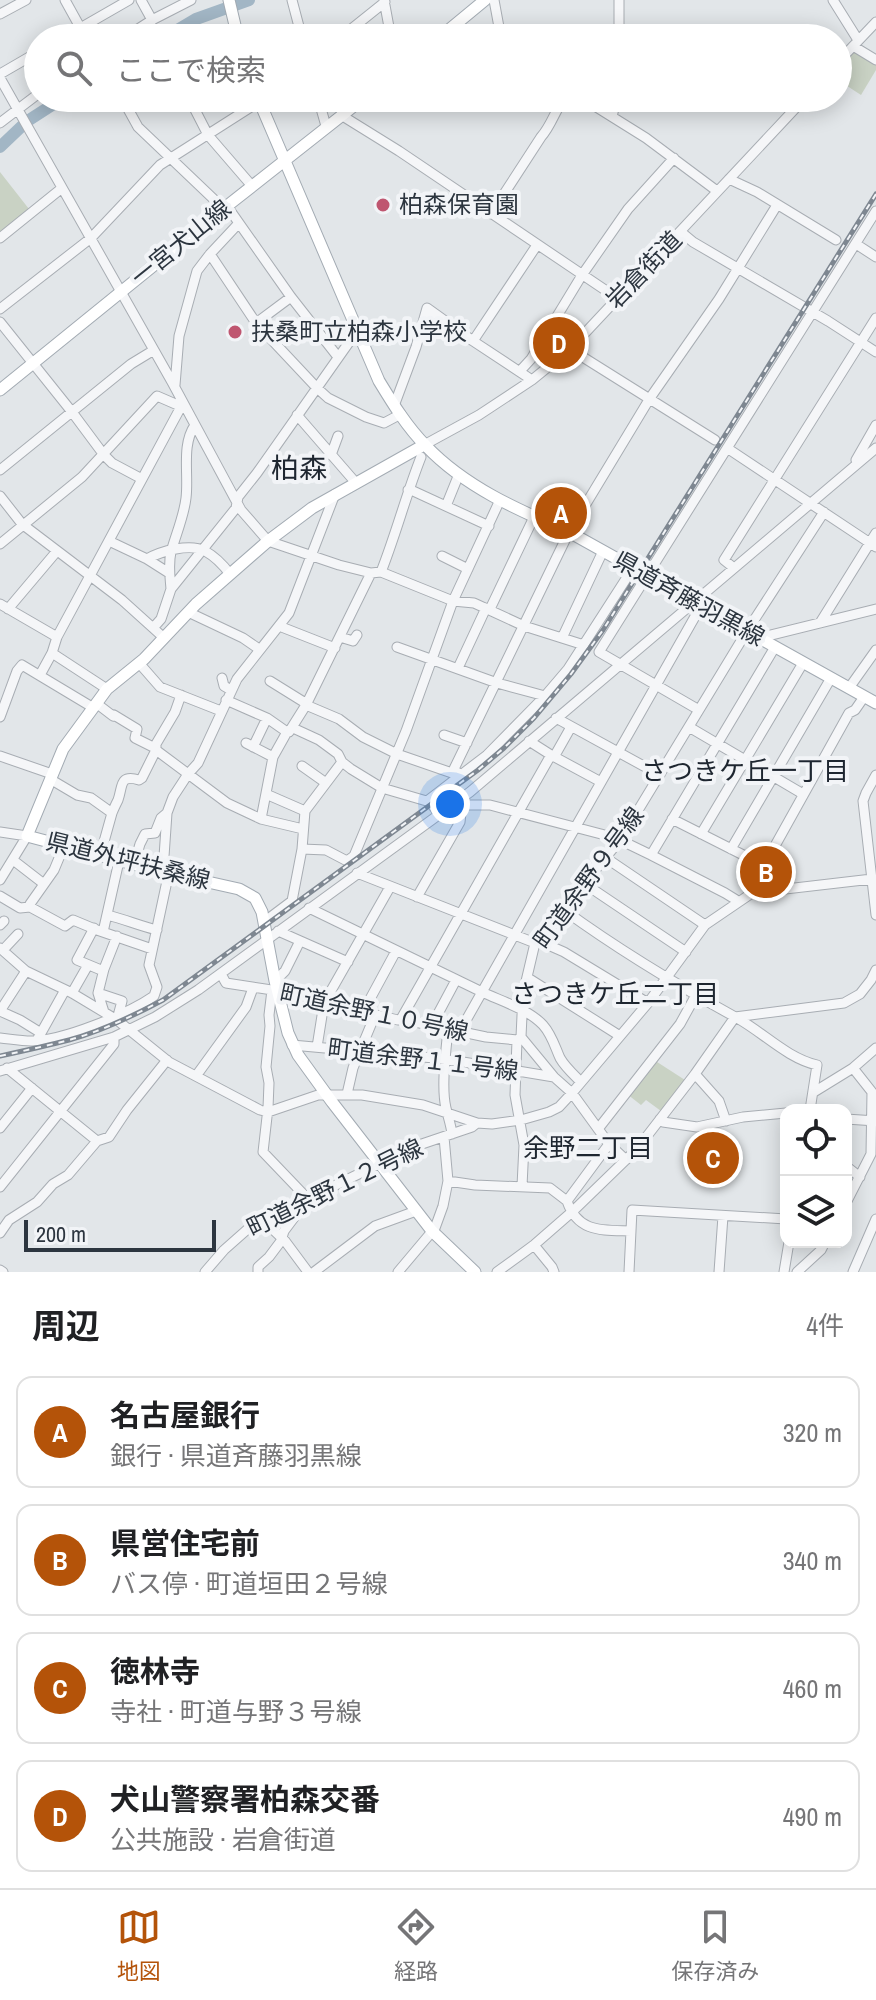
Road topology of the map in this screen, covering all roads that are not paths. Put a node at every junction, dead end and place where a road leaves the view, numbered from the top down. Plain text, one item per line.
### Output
1 (26, 0) edge
2 (65, 0) edge
3 (129, 0) edge
4 (141, 0) edge
5 (191, 0) edge
6 (229, 0) edge
7 (292, 0) edge
8 (485, 0) edge
9 (494, 0) edge
10 (619, 0) edge
11 (833, 0) edge
12 (384, 1) edge
13 (0, 14) edge
14 (151, 21) junction
15 (876, 22) edge
16 (78, 24) edge
17 (87, 24) edge
18 (146, 24) edge
19 (152, 24) edge
20 (235, 24) edge
21 (298, 24) edge
22 (357, 24) edge
23 (388, 24) edge
24 (456, 24) edge
25 (498, 24) edge
26 (619, 24) edge
27 (845, 24) edge
28 (852, 37) edge
29 (855, 43) junction
30 (852, 46) edge
31 (876, 60) edge
32 (24, 61) edge
33 (0, 76) edge
34 (24, 104) edge
35 (17, 109) junction
36 (130, 112) edge
37 (196, 112) edge
38 (242, 112) edge
39 (266, 112) edge
40 (322, 112) edge
41 (345, 112) edge
42 (555, 112) edge
43 (605, 112) edge
44 (613, 112) edge
45 (792, 112) edge
46 (341, 115) junction
47 (612, 116) junction
48 (0, 123) edge
49 (326, 126) junction
50 (208, 135) junction
51 (172, 158) junction
52 (674, 158) junction
53 (284, 161) junction
54 (729, 179) junction
55 (252, 186) junction
56 (62, 188) junction
57 (717, 191) junction
58 (777, 205) junction
59 (226, 207) junction
60 (876, 211) edge
61 (491, 214) junction
62 (239, 223) junction
63 (681, 232) junction
64 (0, 238) edge
65 (91, 238) junction
66 (836, 240) dead end
67 (856, 244) junction
68 (537, 245) junction
69 (210, 254) junction
70 (876, 257) edge
71 (738, 268) junction
72 (582, 275) junction
73 (297, 281) dead end
74 (121, 292) junction
75 (289, 294) junction
76 (617, 298) junction
77 (0, 309) edge
78 (812, 312) junction
79 (876, 318) edge
80 (0, 322) edge
81 (256, 323) junction
82 (357, 331) junction
83 (473, 341) junction
84 (860, 343) junction
85 (570, 349) junction
86 (154, 350) junction
87 (876, 352) edge
88 (338, 357) junction
89 (33, 362) junction
90 (520, 371) junction
91 (532, 380) junction
92 (174, 387) junction
93 (317, 388) junction
94 (0, 390) edge
95 (650, 398) junction
96 (182, 405) junction
97 (398, 410) junction
98 (72, 412) junction
99 (297, 415) junction
100 (195, 425) junction
101 (876, 425) edge
102 (338, 436) dead end
103 (715, 440) dead end
104 (727, 448) junction
105 (876, 448) edge
106 (423, 451) junction
107 (104, 455) junction
108 (331, 455) junction
109 (852, 466) junction
110 (0, 470) edge
111 (459, 474) junction
112 (142, 479) junction
113 (775, 480) junction
114 (356, 483) junction
115 (408, 490) junction
116 (335, 494) junction
117 (0, 496) edge
118 (500, 500) junction
119 (237, 503) junction
120 (811, 503) junction
121 (446, 506) junction
122 (824, 512) junction
123 (534, 517) junction
124 (22, 524) junction
125 (489, 526) junction
126 (569, 532) junction
127 (876, 533) edge
128 (109, 541) junction
129 (268, 541) junction
130 (0, 544) edge
131 (873, 545) edge
132 (172, 548) junction
133 (202, 550) junction
134 (57, 551) junction
135 (603, 551) junction
136 (312, 555) junction
137 (442, 556) dead end
138 (147, 559) junction
139 (633, 568) junction
140 (734, 568) junction
141 (468, 569) junction
142 (376, 572) junction
143 (169, 573) junction
144 (230, 574) junction
145 (91, 576) junction
146 (647, 576) junction
147 (171, 589) junction
148 (453, 601) junction
149 (698, 604) junction
150 (4, 607) edge
151 (488, 609) junction
152 (876, 609) edge
153 (188, 612) junction
154 (820, 623) junction
155 (279, 626) junction
156 (524, 626) junction
157 (153, 628) junction
158 (747, 631) junction
159 (357, 635) dead end
160 (57, 637) junction
161 (163, 637) junction
162 (340, 637) junction
163 (562, 638) junction
164 (759, 638) junction
165 (584, 645) junction
166 (397, 647) dead end
167 (775, 647) junction
168 (335, 648) junction
169 (259, 649) junction
170 (876, 650) edge
171 (52, 653) junction
172 (433, 660) junction
173 (139, 663) junction
174 (803, 663) junction
175 (618, 665) junction
176 (458, 668) junction
177 (40, 675) junction
178 (222, 678) dead end
179 (831, 678) junction
180 (270, 681) dead end
181 (497, 683) junction
182 (656, 685) junction
183 (849, 688) junction
184 (107, 689) junction
185 (4, 692) edge
186 (181, 695) junction
187 (228, 695) junction
188 (545, 696) junction
189 (864, 697) junction
190 (876, 703) edge
191 (94, 705) junction
192 (307, 705) junction
193 (699, 710) junction
194 (221, 711) junction
195 (0, 717) edge
196 (267, 718) junction
197 (556, 718) junction
198 (571, 727) junction
199 (689, 727) junction
200 (290, 730) junction
201 (444, 735) dead end
202 (529, 741) junction
203 (467, 743) junction
204 (717, 744) junction
205 (155, 749) junction
206 (617, 751) junction
207 (397, 754) junction
208 (0, 756) edge
209 (552, 756) junction
210 (273, 757) junction
211 (745, 760) junction
212 (342, 762) junction
213 (302, 766) dead end
214 (188, 774) junction
215 (457, 775) junction
216 (660, 775) junction
217 (876, 775) edge
218 (51, 777) junction
219 (773, 777) junction
220 (601, 782) junction
221 (326, 783) junction
222 (382, 788) junction
223 (266, 794) junction
224 (803, 794) junction
225 (427, 801) junction
226 (457, 805) junction
227 (305, 811) junction
228 (876, 812) edge
229 (112, 813) junction
230 (167, 813) junction
231 (518, 813) junction
232 (864, 813) junction
233 (439, 814) junction
234 (261, 819) junction
235 (672, 819) junction
236 (575, 827) junction
237 (303, 829) junction
238 (0, 832) edge
239 (701, 834) junction
240 (27, 836) junction
241 (620, 840) junction
242 (64, 846) junction
243 (302, 849) junction
244 (731, 849) junction
245 (651, 855) junction
246 (100, 856) junction
247 (606, 858) junction
248 (119, 861) junction
249 (134, 864) junction
250 (7, 865) edge
251 (765, 866) junction
252 (163, 872) junction
253 (357, 873) junction
254 (872, 879) junction
255 (0, 880) edge
256 (44, 884) junction
257 (585, 884) junction
258 (390, 887) junction
259 (752, 893) junction
260 (0, 896) edge
261 (417, 897) junction
262 (738, 901) junction
263 (30, 907) junction
264 (309, 908) junction
265 (564, 910) junction
266 (107, 915) junction
267 (460, 915) junction
268 (876, 915) edge
269 (264, 922) junction
270 (705, 925) junction
271 (65, 926) junction
272 (98, 930) junction
273 (157, 930) junction
274 (278, 931) junction
275 (18, 934) dead end
276 (363, 935) junction
277 (60, 936) dead end
278 (117, 936) junction
279 (514, 936) junction
280 (267, 939) junction
281 (300, 941) junction
282 (537, 942) junction
283 (2, 949) edge
284 (152, 949) junction
285 (396, 951) junction
286 (686, 952) junction
287 (348, 962) junction
288 (88, 965) junction
289 (430, 968) junction
290 (104, 969) junction
291 (876, 970) edge
292 (26, 971) junction
293 (224, 978) junction
294 (528, 978) junction
295 (667, 978) junction
296 (456, 980) junction
297 (253, 988) junction
298 (275, 988) junction
299 (69, 991) junction
300 (482, 992) junction
301 (98, 993) junction
302 (696, 995) junction
303 (324, 1003) junction
304 (648, 1003) junction
305 (0, 1011) edge
306 (520, 1011) junction
307 (104, 1012) junction
308 (363, 1012) junction
309 (375, 1015) junction
310 (116, 1017) junction
311 (735, 1017) junction
312 (401, 1019) junction
313 (432, 1025) junction
314 (448, 1029) junction
315 (129, 1030) junction
316 (460, 1031) junction
317 (620, 1036) junction
318 (39, 1037) junction
319 (114, 1037) junction
320 (0, 1038) edge
321 (519, 1038) junction
322 (292, 1045) junction
323 (317, 1047) junction
324 (876, 1048) edge
325 (359, 1051) junction
326 (445, 1059) junction
327 (168, 1061) junction
328 (853, 1068) junction
329 (4, 1070) edge
330 (516, 1071) junction
331 (695, 1074) junction
332 (196, 1076) junction
333 (554, 1077) junction
334 (581, 1082) junction
335 (32, 1088) junction
336 (814, 1092) junction
337 (572, 1093) junction
338 (347, 1094) junction
339 (327, 1095) junction
340 (811, 1104) edge
341 (60, 1112) junction
342 (268, 1112) junction
343 (447, 1112) junction
344 (780, 1114) edge
345 (660, 1119) junction
346 (852, 1119) edge
347 (521, 1120) junction
348 (874, 1120) edge
349 (726, 1121) junction
350 (477, 1123) junction
351 (0, 1128) edge
352 (598, 1129) junction
353 (448, 1136) junction
354 (97, 1141) junction
355 (609, 1144) junction
356 (626, 1160) junction
357 (380, 1164) junction
358 (852, 1171) edge
359 (860, 1177) junction
360 (448, 1181) junction
361 (522, 1186) junction
362 (0, 1187) edge
363 (852, 1192) edge
364 (308, 1199) junction
365 (567, 1201) junction
366 (416, 1211) junction
367 (573, 1211) junction
368 (723, 1216) junction
369 (780, 1219) edge
370 (876, 1219) edge
371 (263, 1220) junction
372 (432, 1231) junction
373 (631, 1231) junction
374 (0, 1233) edge
375 (282, 1239) junction
376 (865, 1240) junction
377 (534, 1245) junction
378 (876, 1246) edge
379 (788, 1248) edge
380 (822, 1248) edge
381 (208, 1271) edge
382 (258, 1272) edge
383 (311, 1272) edge
384 (398, 1272) edge
385 (475, 1272) edge
386 (497, 1272) edge
387 (554, 1272) edge
388 (629, 1272) edge
389 (719, 1272) edge
390 (784, 1272) edge
391 (797, 1272) edge
392 (853, 1272) edge

1 - 13 street
2 - 16 street
3 - 17 street
4 - 14 street
5 - 14 street
6 - 20 main road
7 - 21 street
8 - 24 main road
9 - 25 street
10 - 26 street
11 - 27 street
12 - 22 street
12 - 23 street
14 - 18 street
14 - 19 street
15 - 29 street
28 - 29 street
29 - 30 street
29 - 31 street
32 - 33 street
33 - 35 street
34 - 35 street
35 - 48 street
35 - 56 street
36 - 51 street
37 - 50 street
38 - 50 street
39 - 53 main road, 県道斉藤羽黒線
40 - 49 street
41 - 46 main road, 一宮犬山線
42 - 61 street
43 - 47 street
44 - 47 street
45 - 54 street, 岩倉街道
46 - 49 main road, 一宮犬山線
46 - 61 street
47 - 52 street
49 - 53 main road, 一宮犬山線
50 - 51 street
50 - 55 street
51 - 59 street
51 - 65 street
52 - 57 street
52 - 72 street
53 - 55 main road, 一宮犬山線
53 - 82 main road, 県道斉藤羽黒線
54 - 57 street, 岩倉街道
54 - 58 street
55 - 59 main road, 一宮犬山線
56 - 64 street
56 - 65 street
57 - 63 street, 岩倉街道
58 - 66 street
58 - 71 street
59 - 62 street
59 - 74 main road, 一宮犬山線
60 - 67 street
61 - 68 street
62 - 69 street
62 - 75 street
63 - 71 street
63 - 76 street, 岩倉街道
65 - 74 street
65 - 77 street
67 - 70 street
67 - 78 street
68 - 72 street
68 - 83 street
69 - 81 street
69 - 92 street
71 - 78 street
71 - 95 street
72 - 76 street
72 - 90 street
73 - 75 street
74 - 86 street
74 - 89 main road, 一宮犬山線
75 - 81 street
75 - 88 street
76 - 85 street, 岩倉街道
78 - 84 street
78 - 104 street
79 - 84 street
80 - 89 street
81 - 93 street
82 - 88 street
82 - 97 main road, 県道斉藤羽黒線
83 - 90 street
83 - 97 street
84 - 87 street
84 - 113 street
85 - 91 street, 岩倉街道
85 - 95 street
86 - 92 street
86 - 98 street
88 - 93 street
89 - 94 main road, 一宮犬山線
89 - 98 street
90 - 91 street
91 - 106 street, 岩倉街道
92 - 96 street
93 - 97 street
93 - 99 street
95 - 103 street
95 - 126 street
96 - 100 street
96 - 107 street
96 - 112 street
97 - 106 main road, 県道斉藤羽黒線
98 - 107 street
98 - 110 street
99 - 108 street
99 - 119 street
100 - 119 street
100 - 132 street
101 - 109 street
102 - 108 street
104 - 113 street
104 - 146 street
105 - 109 street
106 - 111 main road, 県道斉藤羽黒線
106 - 114 main road, 県道外坪扶桑線
106 - 115 street
107 - 112 street
107 - 124 street
108 - 114 street
109 - 120 street
111 - 118 main road, 県道斉藤羽黒線
111 - 121 street
112 - 128 street
113 - 120 street
113 - 140 street
114 - 116 main road, 県道外坪扶桑線
115 - 121 street
115 - 142 street
116 - 129 main road, 県道外坪扶桑線
116 - 136 street
117 - 124 street
118 - 123 main road, 県道斉藤羽黒線
118 - 125 street
119 - 129 street
119 - 133 street
120 - 122 street
120 - 140 street
121 - 125 street
122 - 131 street
122 - 158 street, 町道余野９号線
123 - 126 main road, 県道斉藤羽黒線
123 - 151 street
124 - 130 street
124 - 134 street
125 - 141 street
126 - 135 main road, 県道斉藤羽黒線
126 - 156 street
127 - 131 street
128 - 138 street
128 - 145 street
129 - 136 street
129 - 144 main road, 県道外坪扶桑線
131 - 154 street
132 - 133 street
132 - 138 street
132 - 143 street
133 - 144 street
133 - 147 street
134 - 145 street
134 - 150 street
135 - 139 main road, 県道斉藤羽黒線
135 - 163 street
136 - 142 street
136 - 155 street
137 - 141 street
138 - 143 street
139 - 146 main road, 県道斉藤羽黒線
139 - 165 street
140 - 149 street
141 - 148 street
142 - 148 street
142 - 162 street
143 - 147 street
144 - 153 main road, 県道外坪扶桑線
145 - 157 street
145 - 160 street
146 - 149 main road, 県道斉藤羽黒線
146 - 175 street
147 - 157 street
148 - 151 street
148 - 172 street
149 - 158 main road, 県道斉藤羽黒線
149 - 175 street
149 - 182 street
150 - 160 street
151 - 156 street
151 - 176 street
152 - 154 street
153 - 161 main road, 県道外坪扶桑線
153 - 169 street
154 - 164 street
155 - 168 street
155 - 169 street
156 - 163 street
156 - 181 street
157 - 161 street
158 - 164 main road, 県道斉藤羽黒線
158 - 193 street, 町道余野９号線
159 - 162 street
160 - 171 street
161 - 173 main road, 県道外坪扶桑線
162 - 168 street
163 - 165 street
164 - 167 main road, 県道斉藤羽黒線
165 - 188 street
166 - 172 street
167 - 174 main road, 県道斉藤羽黒線
167 - 204 street
168 - 192 street
169 - 187 street
170 - 183 street
171 - 177 street
171 - 184 street
172 - 176 street
172 - 207 street
173 - 184 main road, 県道外坪扶桑線
173 - 186 street
174 - 179 main road, 県道斉藤羽黒線
174 - 211 street
175 - 182 street
175 - 197 street
176 - 181 street
177 - 185 street
177 - 191 street
178 - 187 street
179 - 183 main road, 県道斉藤羽黒線
179 - 219 street
180 - 192 street
181 - 188 street
181 - 203 street
182 - 193 street
182 - 206 street
183 - 189 main road, 県道斉藤羽黒線
184 - 191 main road, 県道外坪扶桑線
185 - 195 street
186 - 194 street
186 - 205 street
187 - 194 street
187 - 196 street
188 - 215 street
189 - 190 main road, 県道斉藤羽黒線
189 - 224 street
191 - 205 street
191 - 218 main road, 県道外坪扶桑線
192 - 200 street
192 - 207 street
193 - 199 street, 町道余野９号線
194 - 214 street
196 - 200 street
196 - 210 street
197 - 198 street
197 - 202 street
198 - 206 street
198 - 209 street
199 - 204 street
199 - 216 street, 町道余野９号線
200 - 210 street
200 - 212 street
201 - 203 street
202 - 209 street
202 - 226 street
203 - 215 street
204 - 211 street
204 - 235 street
205 - 214 street
205 - 229 street
206 - 216 street
206 - 220 street
207 - 215 street
207 - 222 street
208 - 218 street
209 - 220 street
209 - 231 street
210 - 223 street
211 - 219 street
211 - 239 street
212 - 221 street
212 - 222 street
213 - 221 street
214 - 230 street
214 - 234 street
215 - 225 street
216 - 241 street, 町道余野９号線
217 - 232 street
218 - 229 street
218 - 240 main road, 県道外坪扶桑線
219 - 224 street
219 - 244 street
220 - 236 street
221 - 227 street
222 - 225 street
222 - 243 street
223 - 227 street
223 - 234 street
224 - 251 street
225 - 233 street
226 - 231 street
226 - 233 street
226 - 261 street
227 - 237 street
228 - 232 street
229 - 246 street
230 - 249 street
230 - 252 street
231 - 236 street
231 - 267 street
232 - 254 street
233 - 253 street
234 - 237 street
235 - 239 street
235 - 245 street
236 - 241 street
236 - 279 street
237 - 243 street
238 - 240 street
239 - 244 street
240 - 242 main road, 県道外坪扶桑線
240 - 250 street
241 - 245 street
241 - 247 street, 町道余野９号線
242 - 246 main road, 県道外坪扶桑線
242 - 256 street
243 - 269 street
244 - 251 street
245 - 262 street
246 - 248 main road, 県道外坪扶桑線
247 - 257 street, 町道余野９号線
247 - 270 street
248 - 249 main road, 県道外坪扶桑線
248 - 266 street
249 - 252 main road, 県道外坪扶桑線
250 - 255 street
250 - 256 street
251 - 259 street
252 - 269 main road, 県道外坪扶桑線
252 - 273 street
253 - 258 street
253 - 264 street
254 - 259 street
254 - 268 street
256 - 263 street
257 - 265 street, 町道余野９号線
257 - 286 street
258 - 261 street
258 - 276 street
259 - 262 street
260 - 263 street
261 - 267 street
262 - 270 street
263 - 271 street
264 - 274 street
264 - 276 street
265 - 282 street, 町道余野９号線
265 - 295 street
266 - 272 street
266 - 273 street
267 - 279 street
267 - 289 street
269 - 280 main road, 県道外坪扶桑線
270 - 286 street
271 - 272 street
271 - 277 street
272 - 278 street
272 - 288 street
273 - 284 street
274 - 280 street
274 - 281 street
275 - 283 street
276 - 285 street
276 - 287 street
278 - 284 street
278 - 290 street
279 - 282 street
279 - 300 street
280 - 293 street
280 - 298 main road, 県道外坪扶桑線
281 - 287 street
281 - 298 street
282 - 294 street, 町道余野９号線
282 - 304 street
283 - 292 street
284 - 310 street
285 - 289 street
285 - 308 street
286 - 295 street
287 - 303 street
288 - 290 street
288 - 299 street
289 - 296 street
289 - 312 street
290 - 301 street
291 - 311 street
292 - 299 street
292 - 305 street
293 - 297 street, 町道余野１０号線
293 - 315 street
294 - 306 street, 町道余野９号線
294 - 317 street
295 - 302 street
295 - 304 street
296 - 300 street
296 - 313 street
297 - 298 street, 町道余野１０号線
297 - 332 street
298 - 303 street, 町道余野１０号線
298 - 322 main road, 県道外坪扶桑線
298 - 342 street
299 - 307 street
299 - 318 street
300 - 306 street
300 - 316 street
301 - 307 street
301 - 310 street
302 - 311 street
302 - 352 street
303 - 308 street, 町道余野１０号線
303 - 323 street
304 - 317 street
305 - 318 street
306 - 321 street, 町道余野９号線
306 - 334 street
307 - 310 street
308 - 309 street, 町道余野１０号線
309 - 312 street, 町道余野１０号線
309 - 325 street
310 - 315 street
310 - 318 street
311 - 331 street
311 - 336 street
312 - 313 street, 町道余野１０号線
313 - 314 street, 町道余野１０号線
314 - 316 street, 町道余野１０号線
314 - 326 street
315 - 319 street
315 - 327 street
316 - 321 street, 町道余野１０号線
317 - 334 street
318 - 320 street
319 - 329 street
319 - 341 street
321 - 330 street, 町道余野９号線
321 - 333 street
322 - 323 street, 町道余野１１号線
322 - 339 main road, 県道外坪扶桑線
323 - 325 street, 町道余野１１号線
324 - 328 street
325 - 326 street, 町道余野１１号線
325 - 338 street
326 - 330 street, 町道余野１１号線
326 - 343 street
327 - 332 street
327 - 354 street
328 - 336 street
328 - 348 street
329 - 335 street
330 - 333 street, 町道余野１１号線
330 - 347 street, 町道余野９号線
331 - 345 street
331 - 349 street
332 - 342 street
333 - 337 street
334 - 337 street
335 - 341 street
335 - 351 street
336 - 340 street
337 - 347 street
337 - 352 street
338 - 339 street
338 - 343 street
339 - 342 street
339 - 357 main road, 県道外坪扶桑線
341 - 354 street
341 - 362 street
342 - 364 street
343 - 350 street
343 - 353 street
344 - 349 street
345 - 349 street
345 - 356 street
346 - 348 street
347 - 350 street
347 - 361 street, 町道余野９号線
348 - 359 street
350 - 353 street, 町道余野１２号線
352 - 355 street
353 - 357 street, 町道余野１２号線
353 - 360 street
354 - 374 street
355 - 356 street
355 - 365 street
356 - 367 street
357 - 364 street, 町道余野１２号線
357 - 366 main road, 県道外坪扶桑線
358 - 359 street
359 - 363 street
360 - 361 street
360 - 372 street
361 - 365 street
364 - 371 street, 町道余野１２号線
364 - 375 street
365 - 367 street
366 - 372 main road, 県道外坪扶桑線
366 - 383 street
367 - 373 street
367 - 377 street
368 - 369 street
368 - 373 street
368 - 389 street
370 - 376 street
371 - 375 street
371 - 381 street, 町道余野１２号線
372 - 384 street
372 - 385 main road, 県道外坪扶桑線
373 - 388 street
375 - 382 street
375 - 383 street
376 - 378 street
376 - 392 street
377 - 386 street
377 - 387 street
379 - 390 street
380 - 391 street

